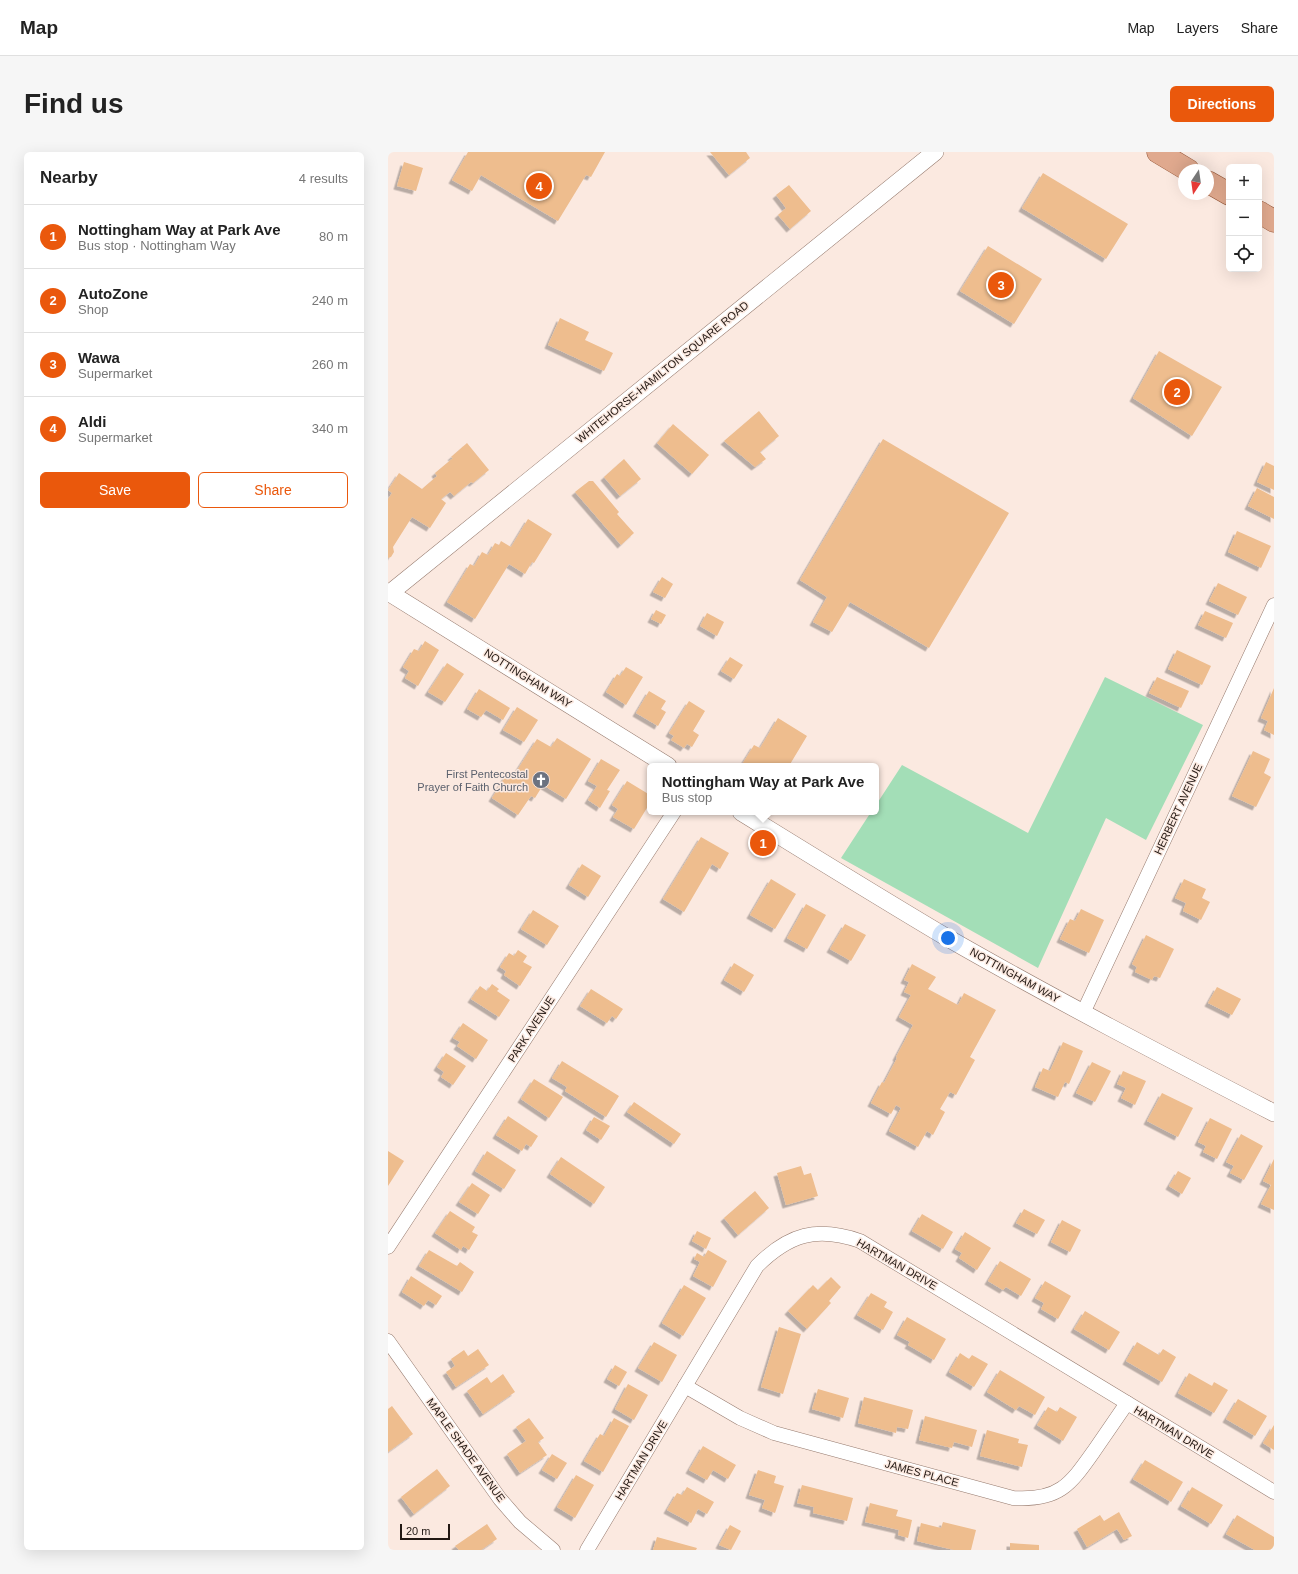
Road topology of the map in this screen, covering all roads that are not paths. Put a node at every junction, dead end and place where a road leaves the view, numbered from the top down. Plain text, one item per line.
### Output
1 (935, 152) edge
2 (1158, 152) edge
3 (1178, 164) edge
4 (1214, 185) edge
5 (1226, 192) edge
6 (1262, 214) edge
7 (1274, 221) edge
8 (389, 592) edge
9 (1274, 605) edge
10 (663, 763) edge
11 (672, 815) edge
12 (746, 815) edge
13 (1083, 1013) junction
14 (1274, 1114) edge
15 (388, 1247) edge
16 (388, 1341) edge
17 (685, 1386) junction
18 (1127, 1403) junction
19 (1274, 1492) edge
20 (553, 1550) edge
21 (587, 1550) edge

1 - 8 street, WHITEHORSE-HAMILTON SQUARE ROAD
2 - 3 main road
4 - 5 main road
6 - 7 main road
8 - 10 street, NOTTINGHAM WAY
9 - 13 street, HERBERT AVENUE
11 - 15 street, PARK AVENUE
12 - 13 street, NOTTINGHAM WAY
13 - 14 street, NOTTINGHAM WAY
16 - 20 street, MAPLE SHADE AVENUE
17 - 18 street, JAMES PLACE
17 - 18 street, HARTMAN DRIVE
17 - 21 street, HARTMAN DRIVE
18 - 19 street, HARTMAN DRIVE

